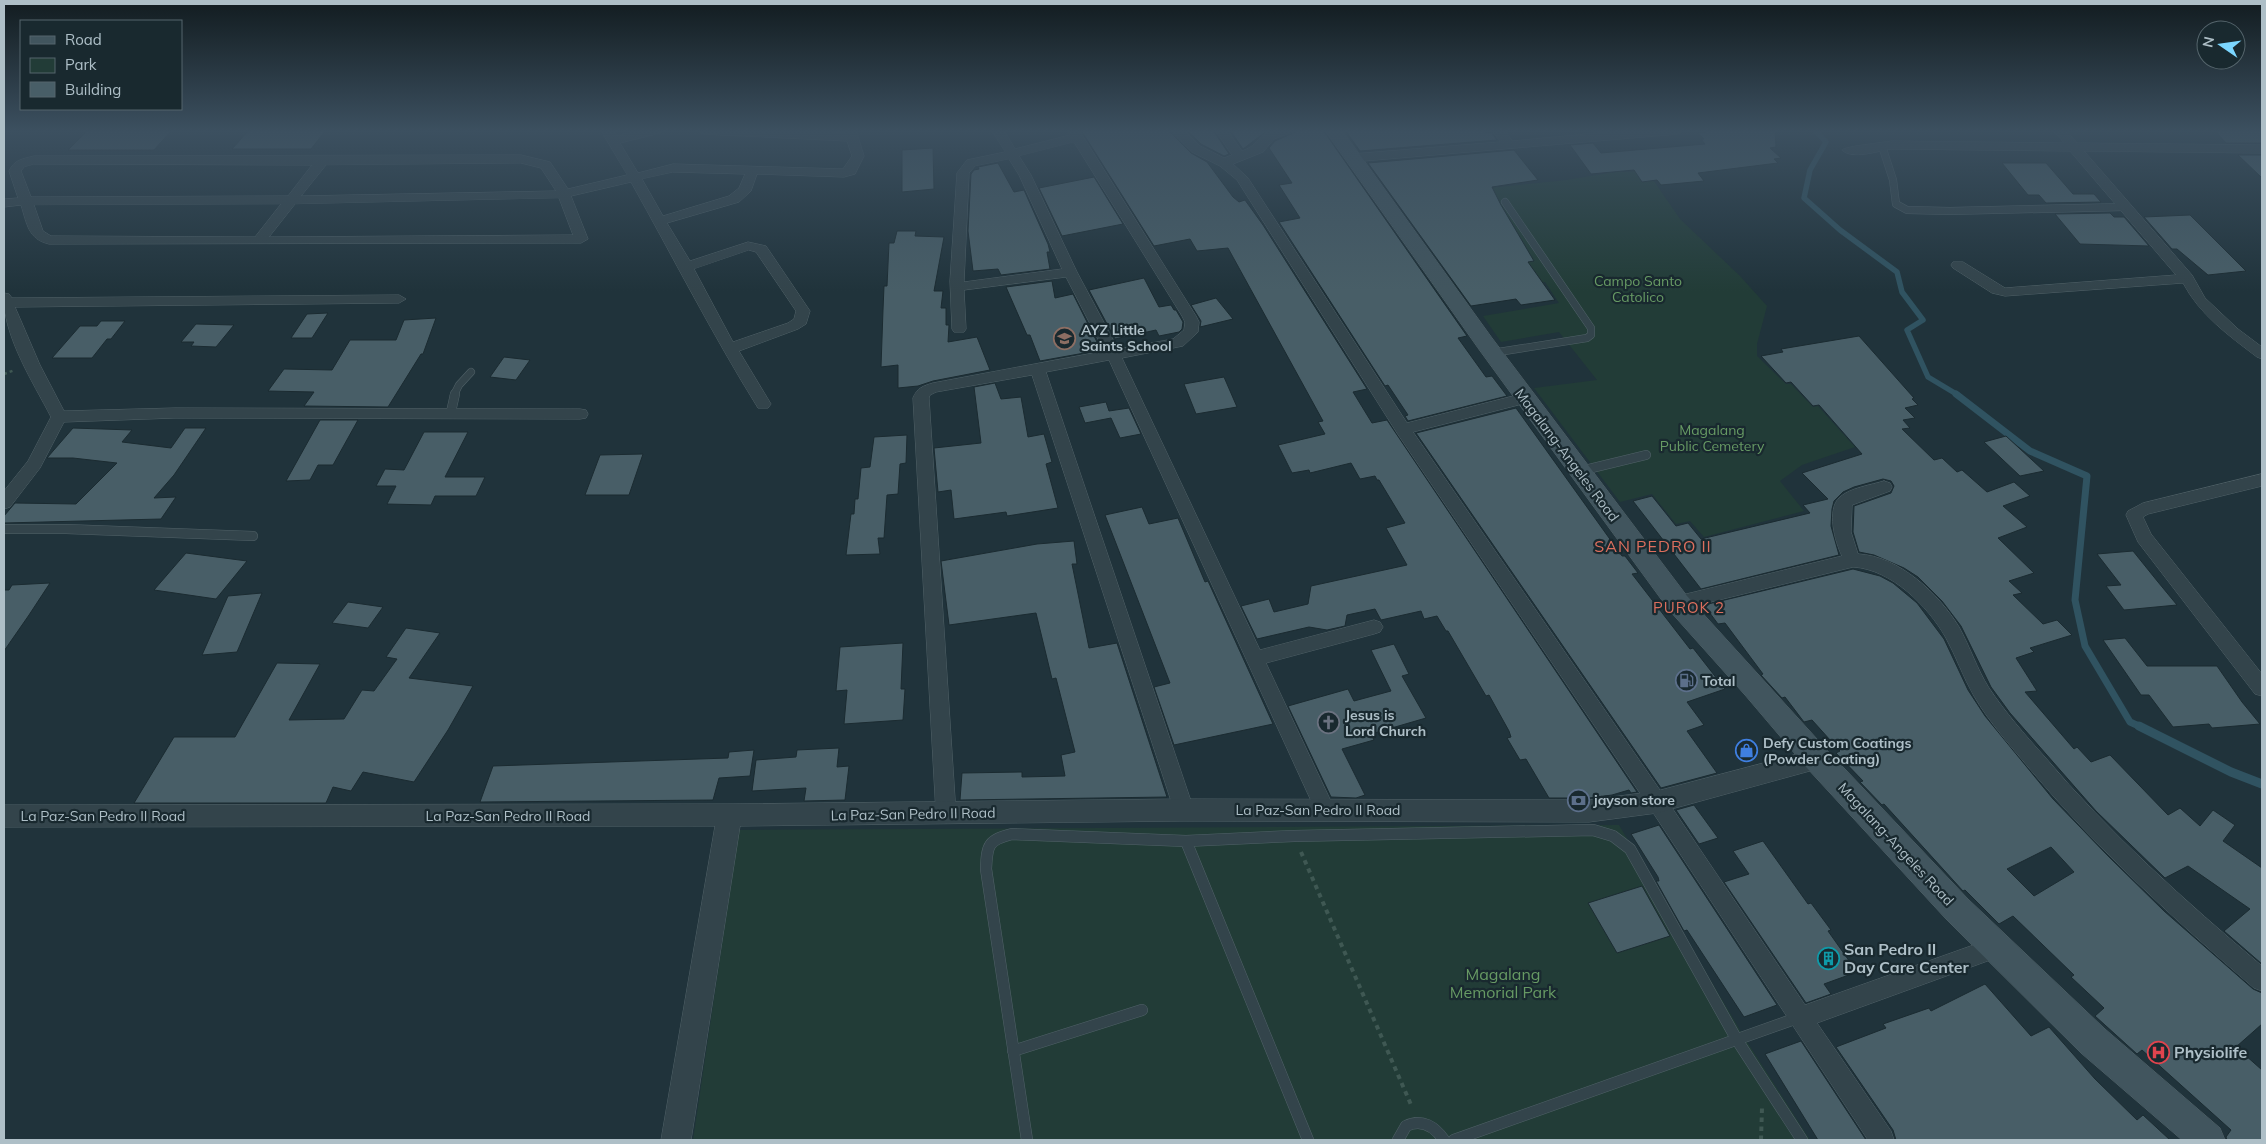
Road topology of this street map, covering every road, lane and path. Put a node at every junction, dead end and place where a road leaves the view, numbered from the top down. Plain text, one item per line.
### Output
1 (18, 183) edge
2 (305, 183) edge
3 (558, 183) edge
4 (608, 183) edge
5 (639, 183) edge
6 (749, 183) edge
7 (962, 183) edge
8 (1029, 183) edge
9 (1106, 183) edge
10 (1245, 183) edge
11 (1370, 183) edge
12 (1893, 183) edge
13 (2105, 183) edge
14 (564, 194) junction
15 (291, 200) junction
16 (24, 201) junction
17 (1504, 202) dead end
18 (4, 204) edge
19 (2125, 207) junction
20 (660, 221) junction
21 (259, 240) junction
22 (1958, 264) dead end
23 (686, 267) junction
24 (1070, 272) junction
25 (2186, 278) junction
26 (957, 287) junction
27 (399, 299) dead end
28 (5, 300) edge
29 (959, 329) dead end
30 (730, 349) junction
31 (1492, 353) junction
32 (1113, 354) junction
33 (2262, 354) edge
34 (1037, 368) junction
35 (471, 372) dead end
36 (1525, 398) junction
37 (763, 404) dead end
38 (451, 412) junction
39 (580, 414) dead end
40 (60, 417) junction
41 (1403, 429) junction
42 (1646, 455) dead end
43 (1579, 471) junction
44 (2262, 480) edge
45 (1884, 487) dead end
46 (4, 503) edge
47 (4, 529) edge
48 (253, 536) dead end
49 (1853, 560) junction
50 (1678, 603) junction
51 (1374, 627) dead end
52 (1255, 659) junction
53 (2262, 688) edge
54 (1817, 759) junction
55 (1657, 802) junction
56 (1184, 810) junction
57 (1325, 810) junction
58 (946, 814) junction
59 (4, 816) edge
60 (729, 816) junction
61 (1294, 836) junction
62 (1186, 840) junction
63 (1996, 948) junction
64 (2262, 980) edge
65 (1142, 1010) dead end
66 (1802, 1017) junction
67 (1737, 1040) junction
68 (1013, 1051) junction
69 (1419, 1122) junction
70 (676, 1140) edge
71 (1026, 1140) edge
72 (1308, 1140) edge
73 (1398, 1140) edge
74 (1444, 1140) edge
75 (1454, 1140) edge
76 (1802, 1140) edge
77 (1882, 1140) edge
78 (2208, 1140) edge

1 - 16 street
2 - 15 street
3 - 14 street
4 - 14 street
5 - 20 street
6 - 20 street
7 - 26 street
8 - 24 street
9 - 32 street
10 - 41 street
11 - 31 main road, Magalang-Angeles Road
12 - 19 lane
13 - 19 street
14 - 15 street
14 - 21 street
15 - 16 street
15 - 21 street
16 - 18 street
16 - 21 street
17 - 31 lane
19 - 25 street
20 - 23 street
22 - 25 street
23 - 30 street
23 - 30 street
24 - 26 street
24 - 32 street
25 - 33 street
26 - 29 street
27 - 28 street
28 - 40 street
30 - 37 street
31 - 36 main road, Magalang-Angeles Road
32 - 34 street
32 - 52 street
34 - 56 street
34 - 58 street
35 - 38 lane
36 - 41 street
36 - 43 main road, Magalang-Angeles Road
38 - 39 street
38 - 40 street
40 - 46 street
41 - 55 street
42 - 43 lane
43 - 50 main road, Magalang-Angeles Road
44 - 53 street
45 - 49 street
47 - 48 lane
49 - 50 street
49 - 64 street
50 - 54 main road, Magalang-Angeles Road
51 - 52 street
52 - 57 street
54 - 55 street, La Paz-San Pedro II Road
54 - 63 main road, Magalang-Angeles Road
55 - 57 street, La Paz-San Pedro II Road
55 - 66 street
56 - 57 street, La Paz-San Pedro II Road
56 - 58 street, La Paz-San Pedro II Road
58 - 60 street, La Paz-San Pedro II Road
59 - 60 street, La Paz-San Pedro II Road
60 - 70 street
61 - 62 lane
61 - 67 lane
61 - 69 path
62 - 68 lane
62 - 72 lane
63 - 66 street
63 - 78 main road, Magalang-Angeles Road
65 - 68 lane
66 - 67 lane
66 - 77 street
67 - 75 lane
67 - 76 lane
68 - 71 lane
69 - 73 lane
69 - 74 lane

